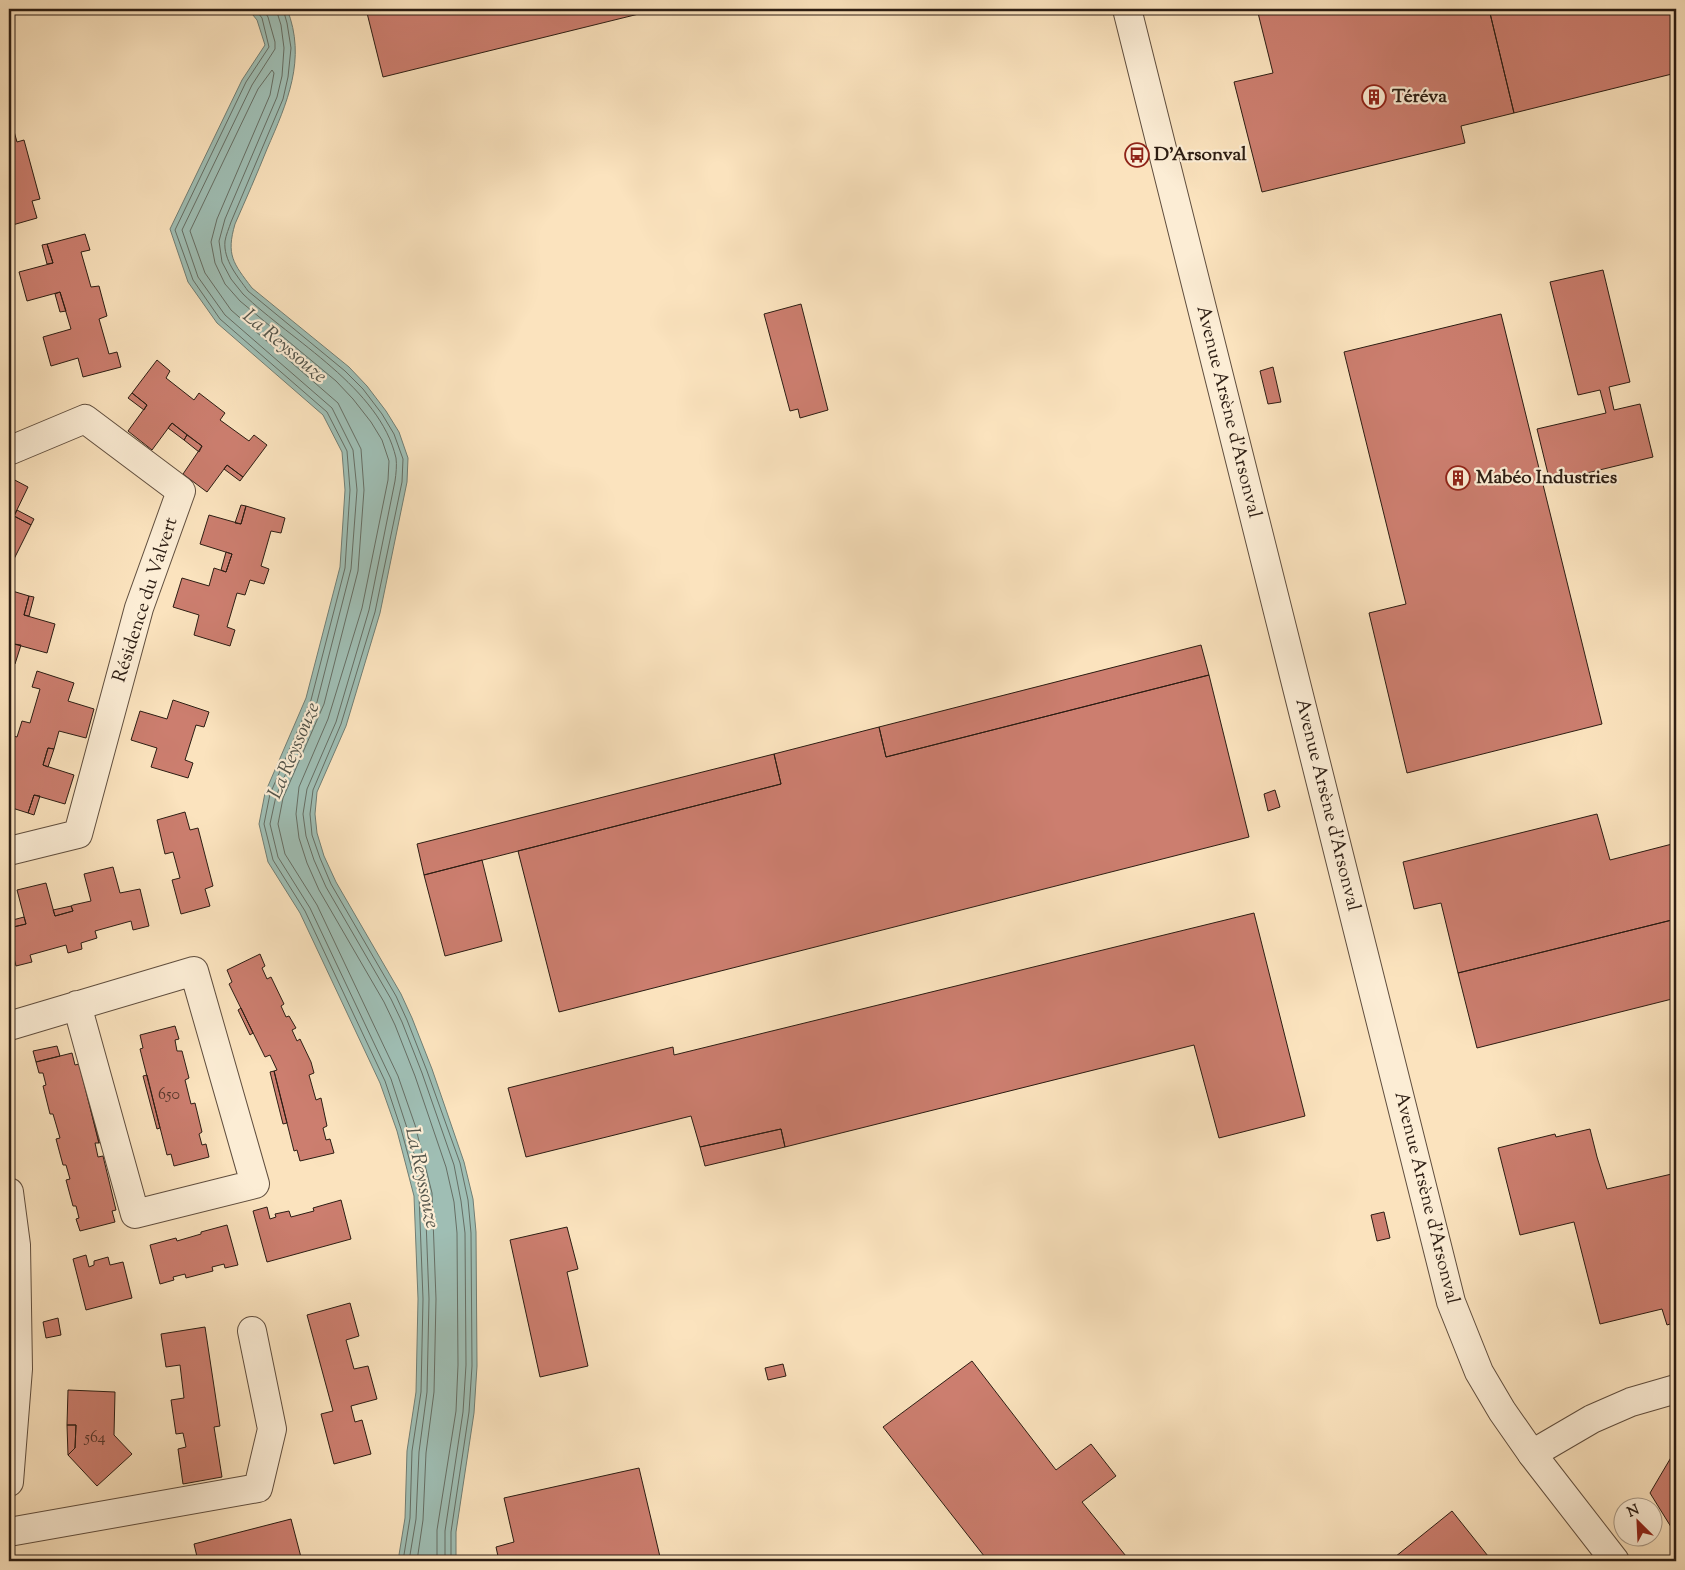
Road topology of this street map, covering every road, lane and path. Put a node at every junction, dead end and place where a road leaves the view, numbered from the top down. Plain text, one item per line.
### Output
1 (1127, 9) edge
2 (10, 443) edge
3 (9, 852) edge
4 (77, 1005) junction
5 (9, 1026) edge
6 (9, 1192) edge
7 (252, 1331) dead end
8 (1676, 1388) edge
9 (1532, 1454) junction
10 (9, 1482) edge
11 (9, 1532) edge
12 (1615, 1561) edge

1 - 9 street, Avenue Arsène d'Arsonval
2 - 3 street, Résidence du Valvert
4 - 4 street
4 - 5 street
6 - 10 street
7 - 11 street
8 - 9 street
9 - 12 street, Avenue Arsène d'Arsonval

